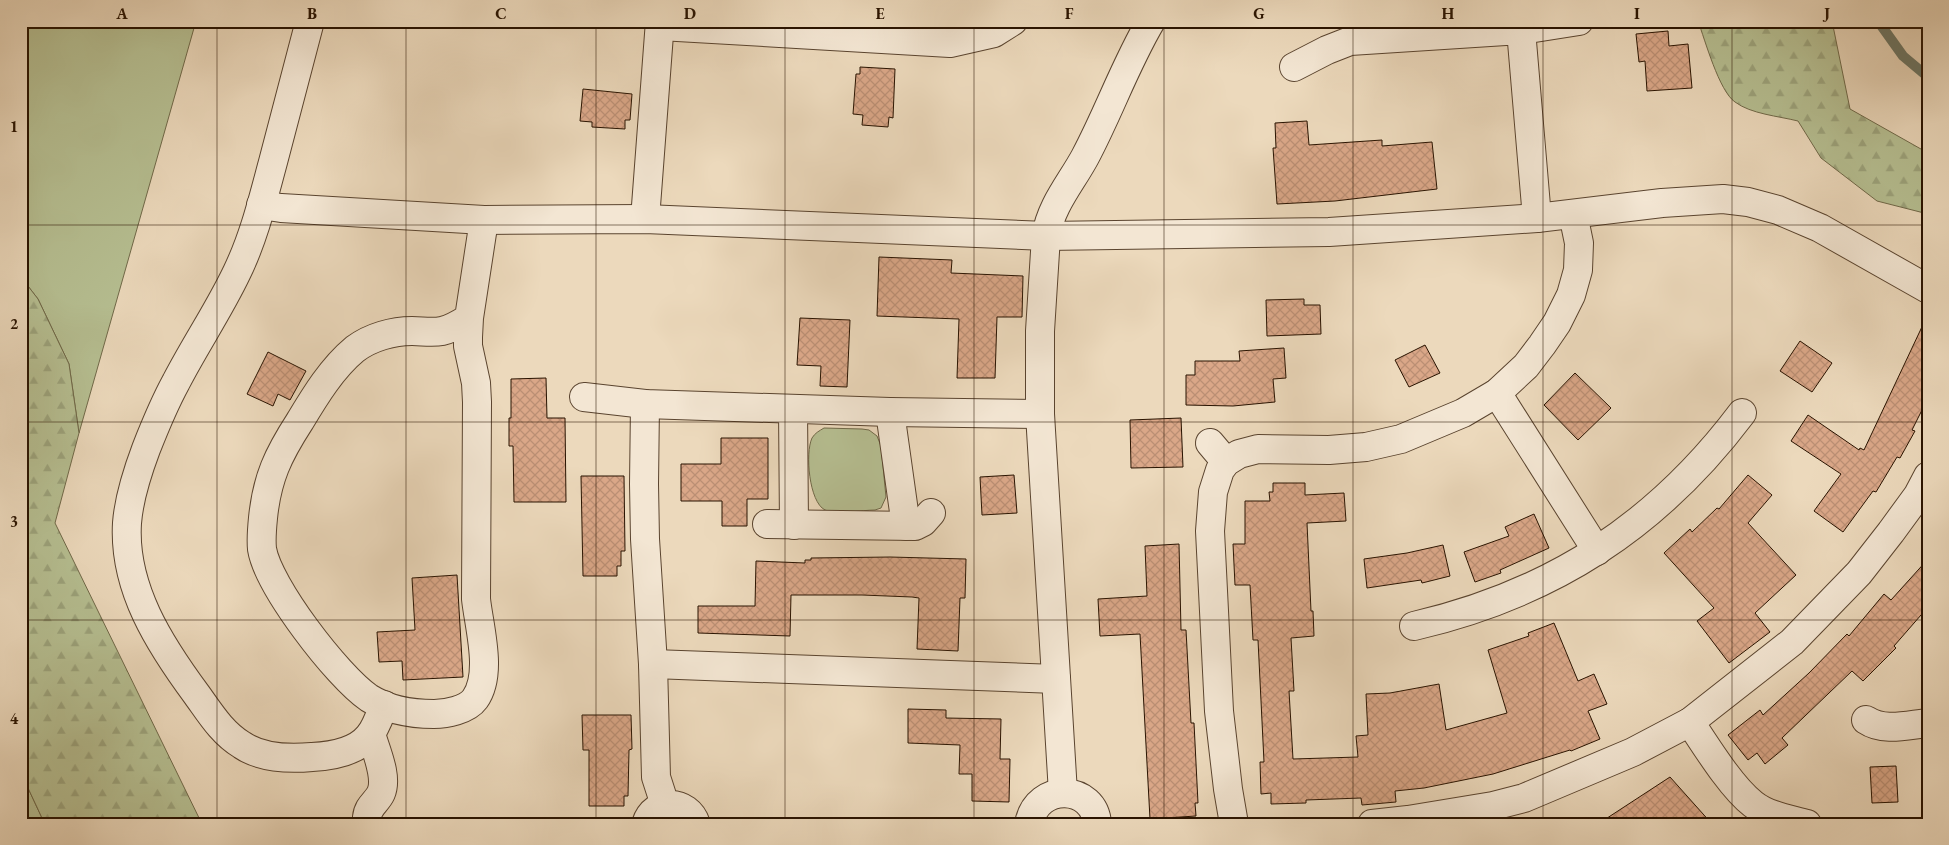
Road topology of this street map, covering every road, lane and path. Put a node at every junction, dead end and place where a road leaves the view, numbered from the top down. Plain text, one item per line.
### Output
1 (310, 21) edge
2 (1013, 21) edge
3 (1151, 21) edge
4 (1579, 21) edge
5 (660, 24) edge
6 (1521, 30) junction
7 (1139, 33) edge
8 (1294, 67) dead end
9 (262, 205) junction
10 (1573, 214) junction
11 (1537, 218) junction
12 (645, 219) junction
13 (484, 220) junction
14 (1046, 236) junction
15 (1928, 289) edge
16 (469, 318) junction
17 (1497, 393) junction
18 (584, 397) dead end
19 (646, 404) junction
20 (793, 409) junction
21 (890, 412) junction
22 (1742, 413) dead end
23 (1040, 414) junction
24 (1928, 476) edge
25 (931, 513) dead end
26 (906, 526) junction
27 (1597, 551) junction
28 (1414, 626) dead end
29 (653, 664) junction
30 (1056, 679) junction
31 (384, 706) junction
32 (1866, 720) dead end
33 (1690, 722) junction
34 (1928, 723) edge
35 (371, 734) junction
36 (1062, 793) junction
37 (656, 814) edge
38 (367, 817) dead end
39 (696, 824) edge
40 (1029, 824) edge
41 (1097, 824) edge
42 (1234, 824) edge
43 (1372, 824) edge
44 (1807, 824) edge

1 - 9 street
2 - 5 street
3 - 7 street
4 - 6 street
5 - 12 street
6 - 8 street
6 - 11 street
7 - 14 street
9 - 13 street
9 - 35 street
10 - 11 street
10 - 15 street
10 - 17 street
11 - 14 street
12 - 13 street
12 - 14 street
13 - 16 street
14 - 23 street
16 - 31 street
16 - 31 street
17 - 27 street
17 - 42 street
18 - 19 street
19 - 20 street
19 - 29 street
20 - 21 street
20 - 26 street
21 - 23 street
21 - 26 street
22 - 27 street
23 - 30 street
24 - 33 street
25 - 26 street
27 - 28 street
29 - 30 street
29 - 37 street
30 - 36 street
31 - 35 street
32 - 34 street
33 - 43 street
33 - 44 street
35 - 38 street
36 - 40 street
36 - 41 street
37 - 39 street

